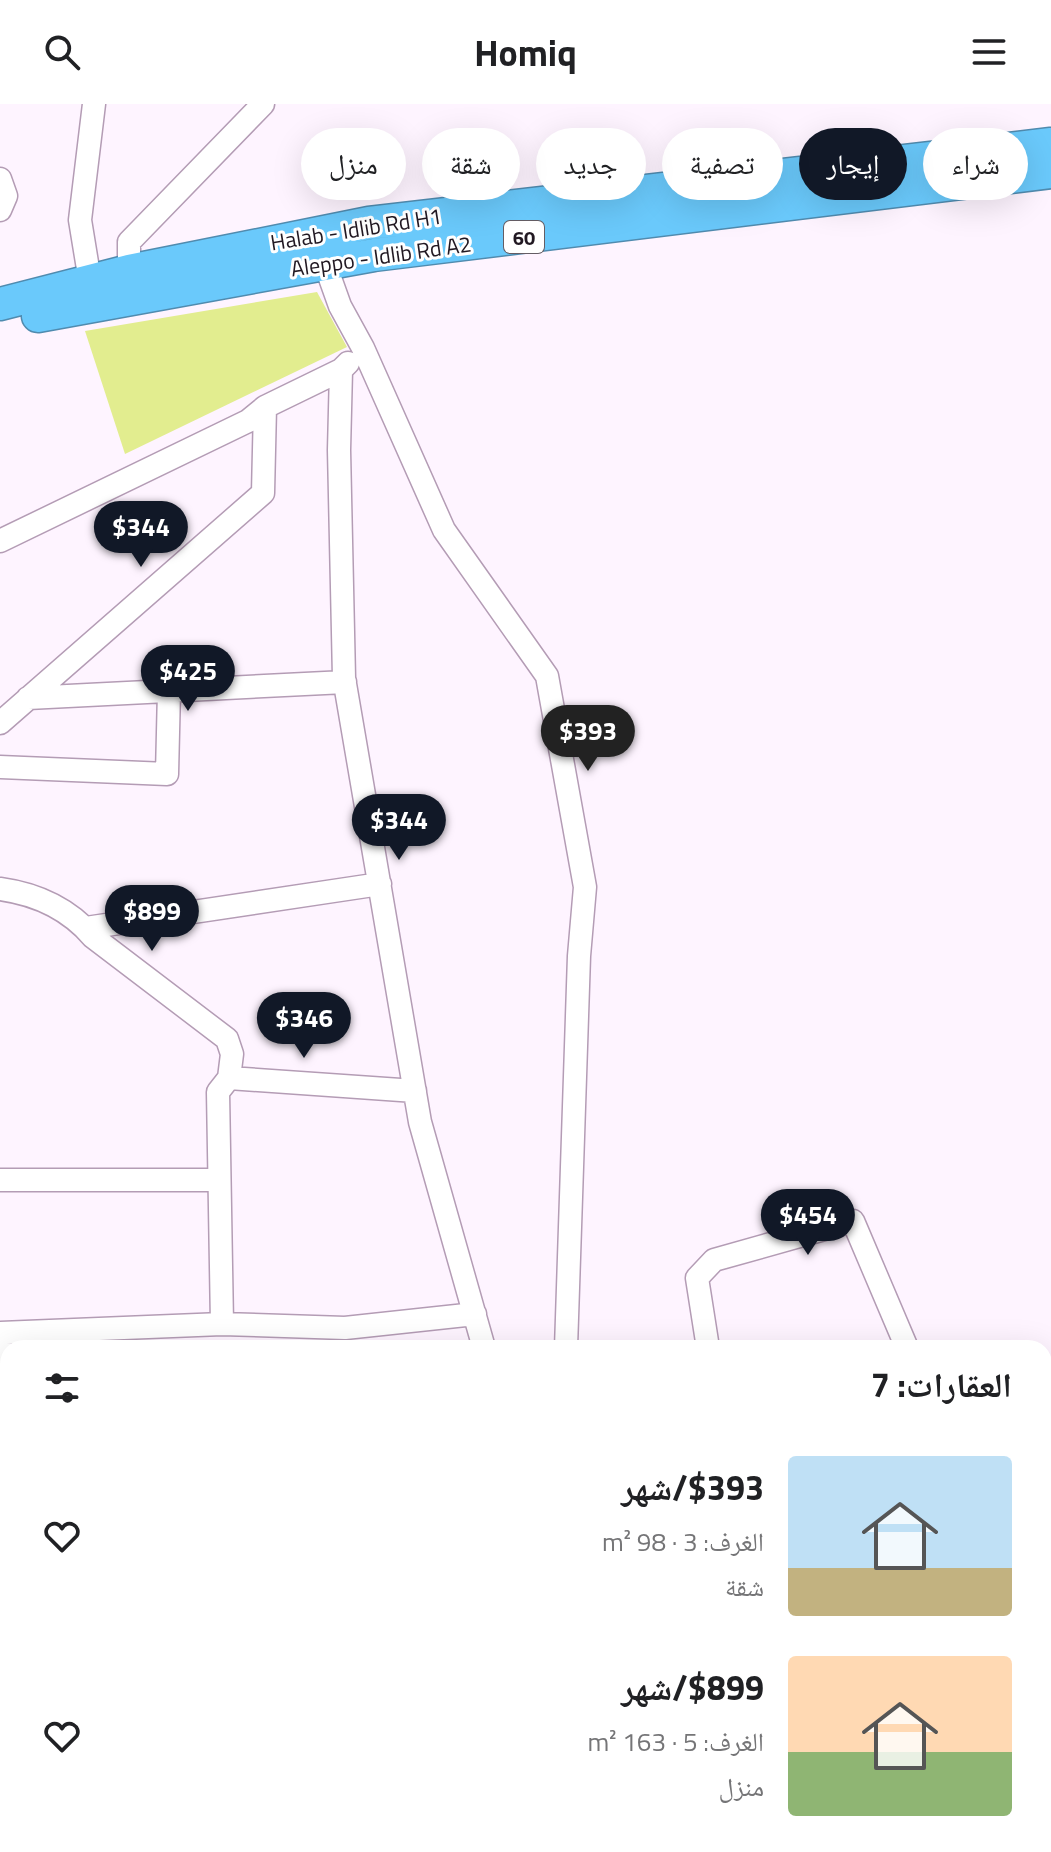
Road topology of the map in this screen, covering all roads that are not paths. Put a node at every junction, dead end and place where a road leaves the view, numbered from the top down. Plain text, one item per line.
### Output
1 (94, 104) edge
2 (263, 104) edge
3 (1051, 144) edge
4 (1028, 147) edge
5 (923, 159) edge
6 (1051, 172) edge
7 (1, 184) edge
8 (907, 190) edge
9 (646, 191) edge
10 (568, 200) edge
11 (578, 200) edge
12 (822, 200) edge
13 (0, 210) edge
14 (434, 248) junction
15 (325, 264) junction
16 (129, 271) junction
17 (90, 281) junction
18 (0, 304) edge
19 (0, 325) edge
20 (363, 348) junction
21 (341, 370) junction
22 (265, 407) junction
23 (0, 541) edge
24 (345, 682) junction
25 (169, 691) junction
26 (28, 698) junction
27 (0, 723) edge
28 (0, 767) edge
29 (380, 884) junction
30 (0, 889) edge
31 (86, 928) junction
32 (229, 1078) junction
33 (415, 1091) junction
34 (0, 1180) edge
35 (219, 1180) junction
36 (475, 1314) junction
37 (222, 1324) junction
38 (0, 1333) edge
39 (482, 1340) edge
40 (566, 1340) edge
41 (707, 1340) edge
42 (904, 1340) edge

1 - 17 street
2 - 16 street
3 - 4 highway, Halab - Idlib Rd H1 / 60
5 - 9 highway, Halab - Idlib Rd H1 / 60
6 - 8 highway, Aleppo - Idlib Rd A2 / 60
7 - 13 street
10 - 16 highway, Halab - Idlib Rd H1 / 60
11 - 14 highway
12 - 14 highway, Aleppo - Idlib Rd A2 / 60
14 - 15 highway, Aleppo - Idlib Rd A2 / 60
15 - 19 highway, Aleppo - Idlib Rd A2 / 60
15 - 20 street
16 - 17 highway, Halab - Idlib Rd H1 / 60
17 - 18 highway, Halab - Idlib Rd H1 / 60
20 - 21 street
20 - 40 street
21 - 22 street
21 - 24 street
22 - 23 street
22 - 26 street
24 - 25 street
24 - 29 street
25 - 26 street
25 - 28 street
26 - 27 street
29 - 31 street
29 - 33 street
30 - 31 street
31 - 32 street
32 - 33 street
32 - 35 street
33 - 36 street
34 - 35 street
35 - 37 street
36 - 37 street
36 - 39 street
37 - 38 street
41 - 42 street

